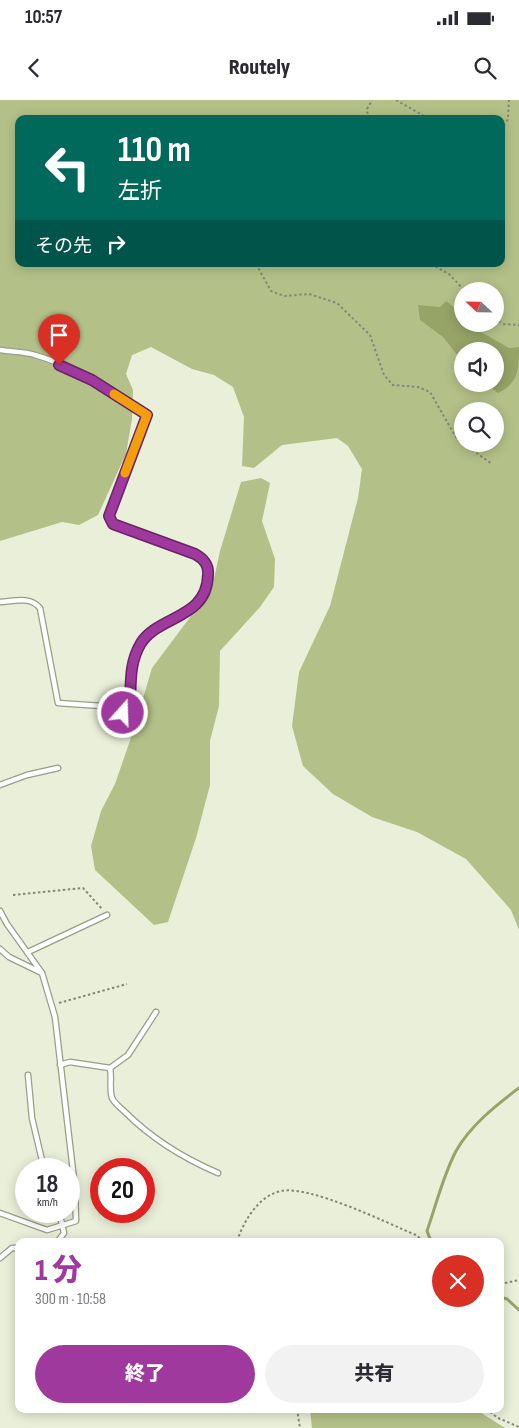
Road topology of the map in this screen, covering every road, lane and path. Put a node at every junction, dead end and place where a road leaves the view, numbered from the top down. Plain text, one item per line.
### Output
1 (372, 100) edge
2 (396, 100) edge
3 (509, 100) edge
4 (368, 115) edge
5 (422, 115) edge
6 (505, 124) edge
7 (258, 267) edge
8 (437, 267) edge
9 (457, 282) edge
10 (504, 324) edge
11 (519, 325) edge
12 (0, 350) edge
13 (454, 433) edge
14 (475, 452) edge
15 (492, 464) dead end
16 (0, 602) edge
17 (58, 768) dead end
18 (0, 785) edge
19 (13, 895) dead end
20 (0, 911) edge
21 (108, 915) joint
22 (0, 949) edge
23 (28, 952) junction
24 (42, 973) junction
25 (127, 984) dead end
26 (52, 1004) junction
27 (156, 1012) dead end
28 (60, 1065) junction
29 (110, 1068) junction
30 (28, 1075) dead end
31 (41, 1158) edge
32 (218, 1173) dead end
33 (0, 1213) edge
34 (62, 1223) edge
35 (63, 1227) junction
36 (60, 1238) edge
37 (239, 1238) edge
38 (420, 1238) edge
39 (15, 1248) edge
40 (0, 1258) edge
41 (519, 1280) edge
42 (504, 1283) edge
43 (298, 1413) edge
44 (491, 1413) edge
45 (300, 1428) edge
46 (519, 1428) edge

1 - 4 path
2 - 5 path
3 - 6 path
7 - 13 path
8 - 9 path
10 - 11 path
12 - 16 lane
14 - 15 path
17 - 18 lane
19 - 21 path
20 - 23 lane
21 - 23 lane
22 - 24 lane
23 - 24 lane
24 - 26 lane
25 - 26 path
26 - 28 lane
27 - 29 lane
28 - 29 lane
28 - 35 lane
29 - 32 lane
30 - 31 lane
33 - 35 lane
34 - 35 lane
35 - 36 lane
37 - 38 path
39 - 40 lane
41 - 42 path
43 - 45 path
44 - 46 path

